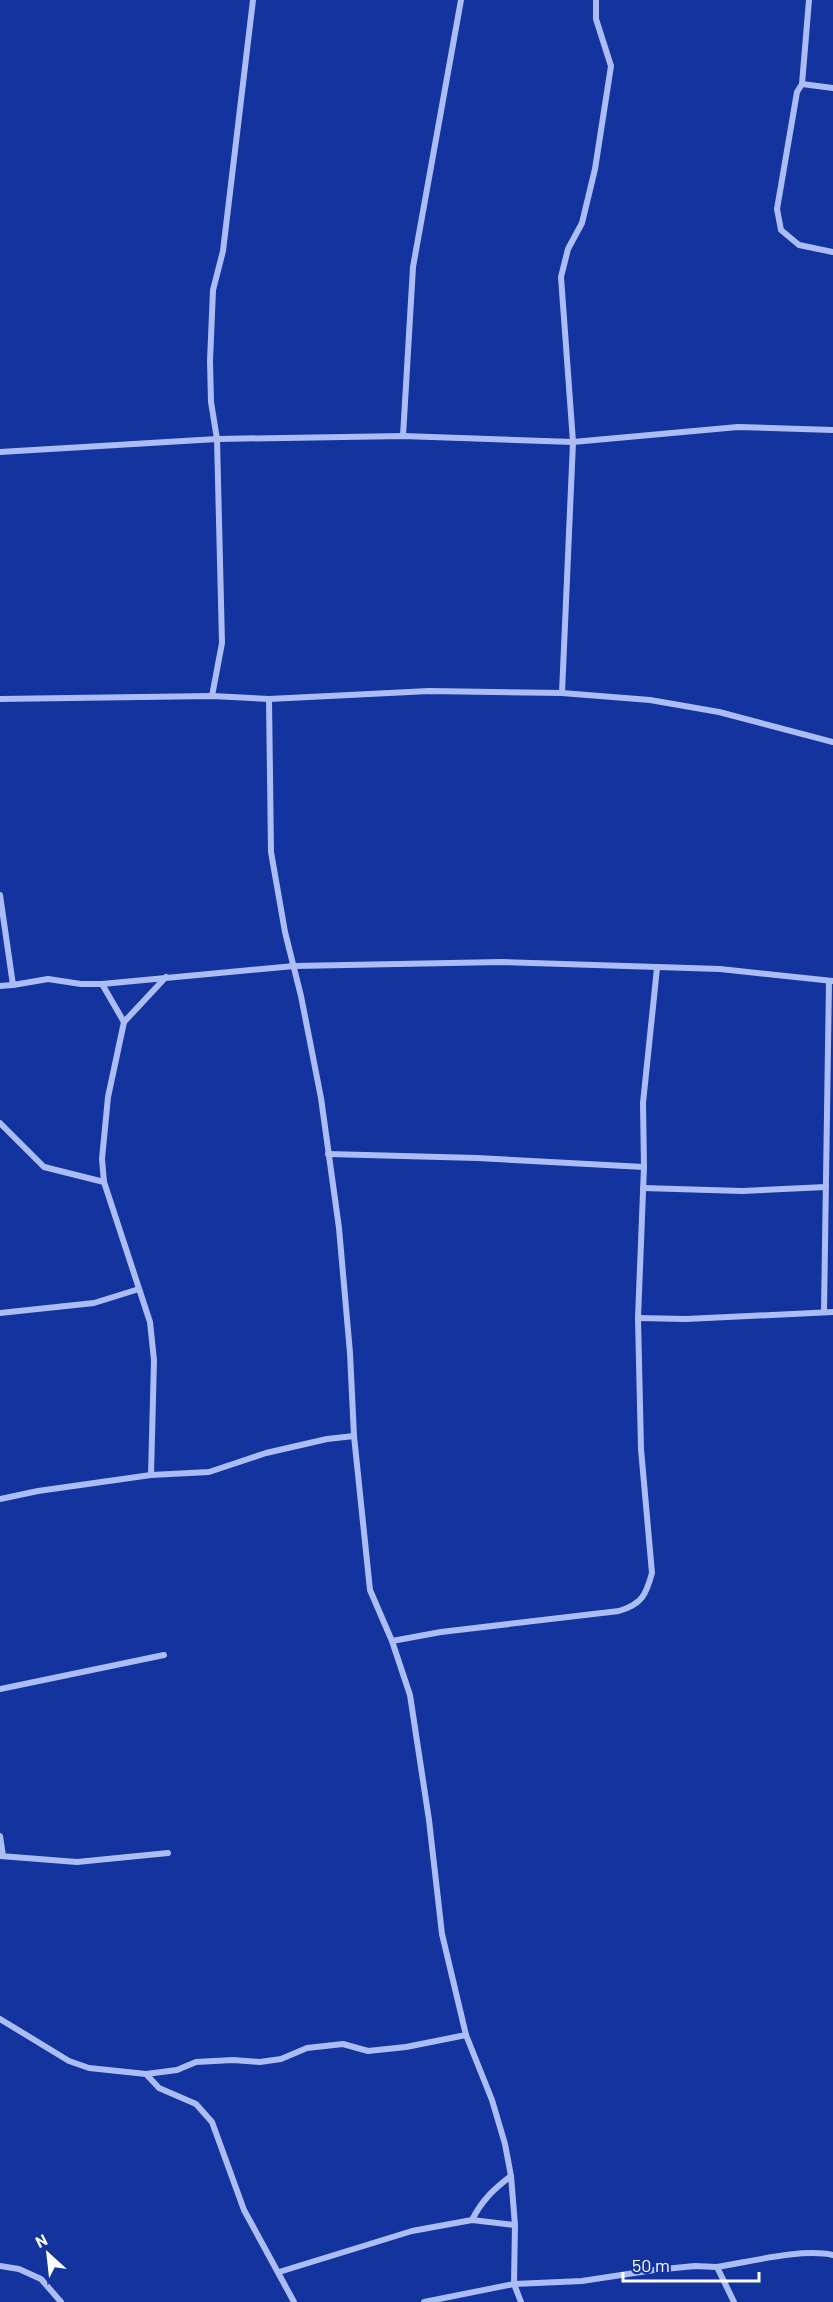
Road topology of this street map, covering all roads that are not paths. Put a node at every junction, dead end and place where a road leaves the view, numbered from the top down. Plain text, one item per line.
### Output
1 (253, 0) edge
2 (461, 0) edge
3 (596, 0) edge
4 (810, 0) edge
5 (802, 84) junction
6 (833, 88) edge
7 (833, 252) edge
8 (833, 430) edge
9 (403, 436) junction
10 (217, 439) junction
11 (573, 442) junction
12 (0, 452) edge
13 (562, 693) junction
14 (212, 696) junction
15 (0, 699) edge
16 (269, 699) junction
17 (833, 742) edge
18 (0, 896) edge
19 (294, 966) junction
20 (657, 968) junction
21 (166, 977) junction
22 (831, 981) edge
23 (102, 984) junction
24 (13, 985) junction
25 (0, 986) edge
26 (124, 1022) junction
27 (0, 1124) edge
28 (328, 1154) junction
29 (644, 1167) junction
30 (104, 1182) junction
31 (826, 1187) junction
32 (643, 1188) junction
33 (139, 1289) junction
34 (824, 1312) junction
35 (833, 1312) edge
36 (0, 1313) edge
37 (638, 1318) junction
38 (354, 1436) junction
39 (151, 1474) junction
40 (0, 1499) edge
41 (392, 1641) junction
42 (165, 1655) dead end
43 (0, 1689) edge
44 (0, 1836) edge
45 (168, 1853) dead end
46 (2, 1856) edge
47 (0, 2019) edge
48 (466, 2035) junction
49 (146, 2074) junction
50 (511, 2176) junction
51 (472, 2220) junction
52 (515, 2225) junction
53 (833, 2255) edge
54 (0, 2266) edge
55 (717, 2267) junction
56 (279, 2272) junction
57 (514, 2283) junction
58 (61, 2302) edge
59 (294, 2302) edge
60 (424, 2302) edge
61 (520, 2302) edge
62 (734, 2302) edge

1 - 10 street
2 - 9 street
3 - 11 street
4 - 5 street
5 - 6 street
5 - 7 street
8 - 11 street
9 - 10 street
9 - 11 street
10 - 12 street
10 - 14 street
11 - 13 street
13 - 16 street
13 - 17 street
14 - 15 street
14 - 16 street
16 - 19 street
18 - 24 street
19 - 20 street
19 - 21 street
19 - 28 street
20 - 22 street
20 - 29 street
21 - 23 street
21 - 26 street
22 - 31 street
23 - 24 street
23 - 26 street
24 - 25 street
26 - 30 street
27 - 30 street
28 - 29 street
28 - 38 street
29 - 32 street
30 - 33 street
31 - 32 street
31 - 34 street
32 - 37 street
33 - 36 street
33 - 39 street
34 - 35 street
34 - 37 street
37 - 41 street
38 - 39 street
38 - 41 street
39 - 40 street
41 - 48 street
42 - 43 street
44 - 46 street
45 - 46 street
47 - 49 street
48 - 49 street
48 - 50 street
49 - 56 street
50 - 51 street
50 - 52 street
51 - 52 street
51 - 56 street
52 - 57 street
53 - 55 street
54 - 58 street
55 - 57 street
55 - 62 street
56 - 59 street
57 - 60 street
57 - 61 street

